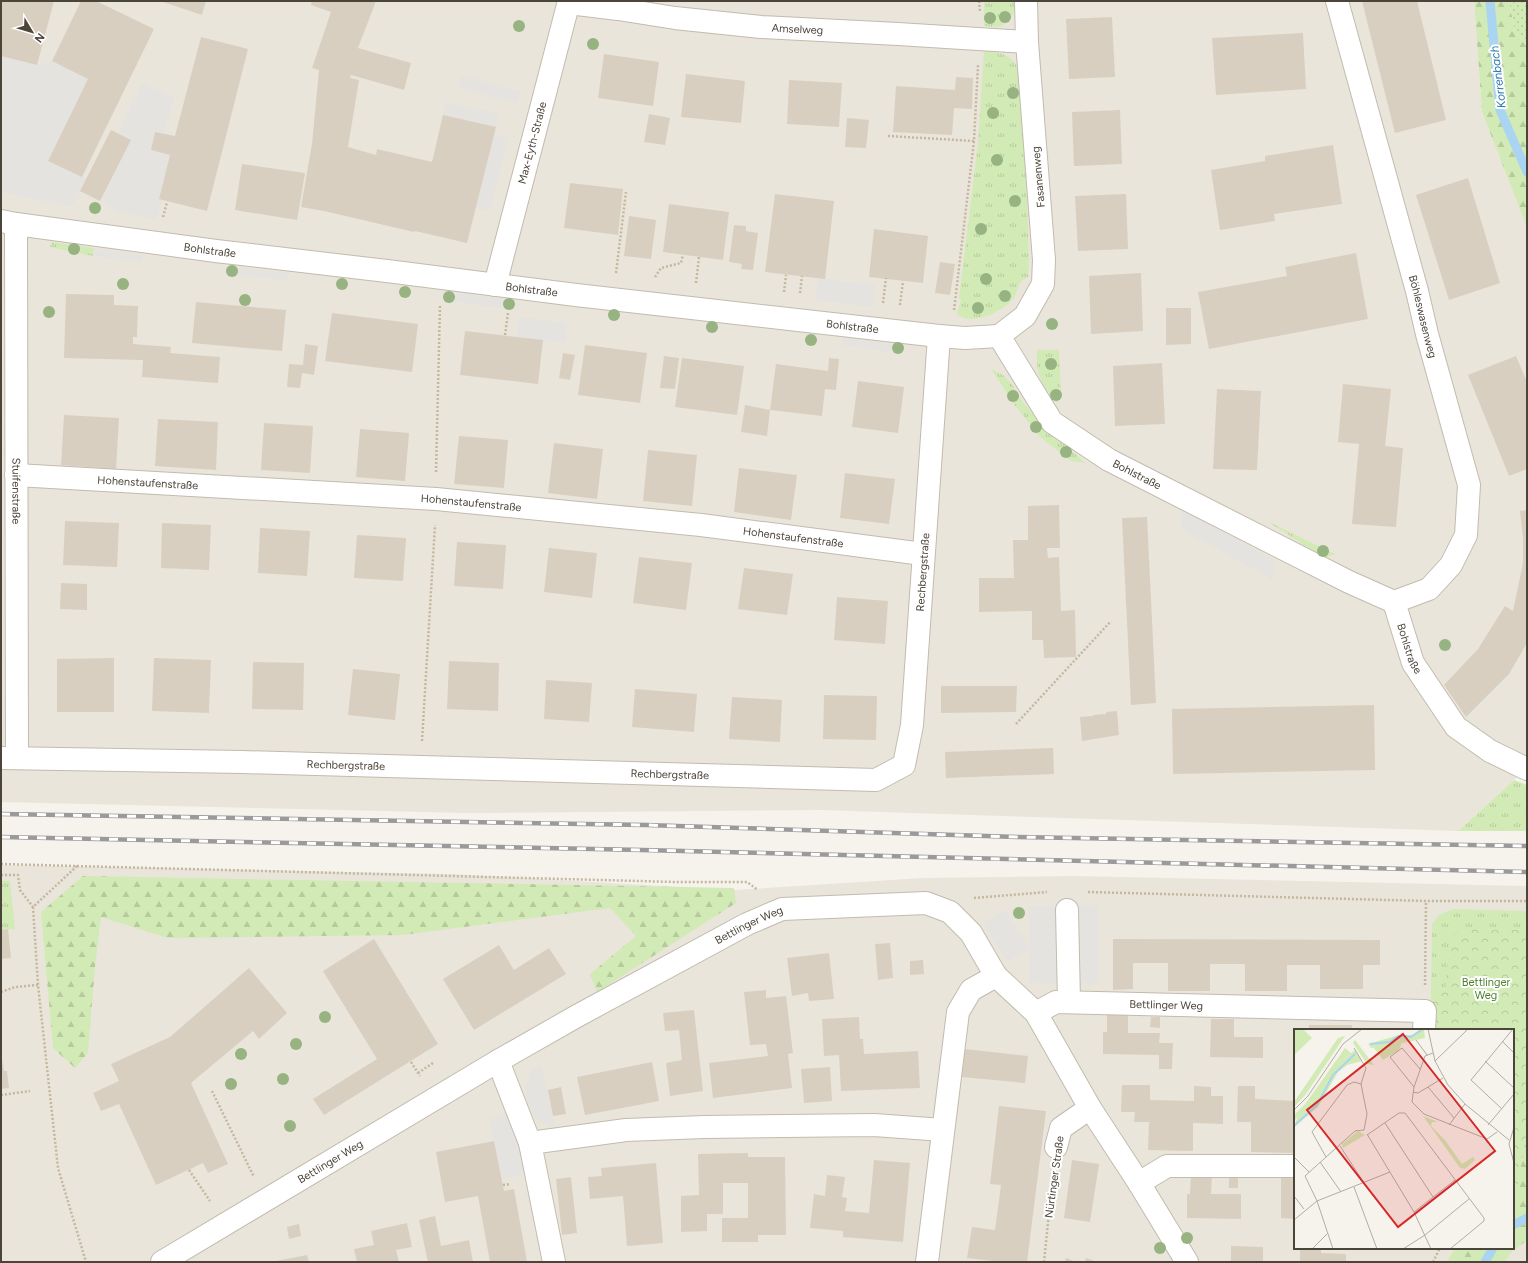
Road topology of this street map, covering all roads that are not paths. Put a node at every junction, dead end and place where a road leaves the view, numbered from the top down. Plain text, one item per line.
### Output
1 (1026, 1) edge
2 (1337, 1) edge
3 (569, 2) edge
4 (1027, 42) junction
5 (8, 223) edge
6 (495, 284) junction
7 (939, 336) junction
8 (999, 336) junction
9 (16, 475) junction
10 (923, 554) junction
11 (1394, 602) junction
12 (9, 758) edge
13 (1527, 769) edge
14 (1067, 910) dead end
15 (996, 976) junction
16 (1069, 1002) junction
17 (1036, 1013) junction
18 (1424, 1021) edge
19 (498, 1061) junction
20 (1090, 1108) junction
21 (943, 1130) junction
22 (530, 1143) junction
23 (1056, 1148) road end
24 (1294, 1166) edge
25 (1139, 1183) junction
26 (162, 1262) edge
27 (554, 1262) edge
28 (927, 1262) edge
29 (1187, 1262) edge

1 - 4 street, Fasanenweg
2 - 11 street, Böhleswasenweg
3 - 4 street, Amselweg
3 - 6 street, Max-Eyth-Straße
4 - 8 street, Fasanenweg
5 - 6 street, Bohlstraße
5 - 9 street, Stuifenstraße
6 - 7 street, Bohlstraße
7 - 8 street, Bohlstraße
7 - 10 street, Rechbergstraße
8 - 11 street, Bohlstraße
9 - 10 street, Hohenstaufenstraße
9 - 12 street, Stuifenstraße
10 - 12 street, Rechbergstraße
11 - 13 street, Bohlstraße
14 - 16 street
15 - 17 street, Bettlinger Weg
15 - 19 street, Bettlinger Weg
15 - 21 street
16 - 17 street, Bettlinger Weg
16 - 18 street, Bettlinger Weg
17 - 20 street, Bettlinger Weg
19 - 22 street
19 - 26 street, Bettlinger Weg
20 - 23 street, Nürtinger Straße
20 - 25 street, Bettlinger Weg
21 - 22 street
21 - 28 street
22 - 27 street
24 - 25 street
25 - 29 street, Bettlinger Weg

